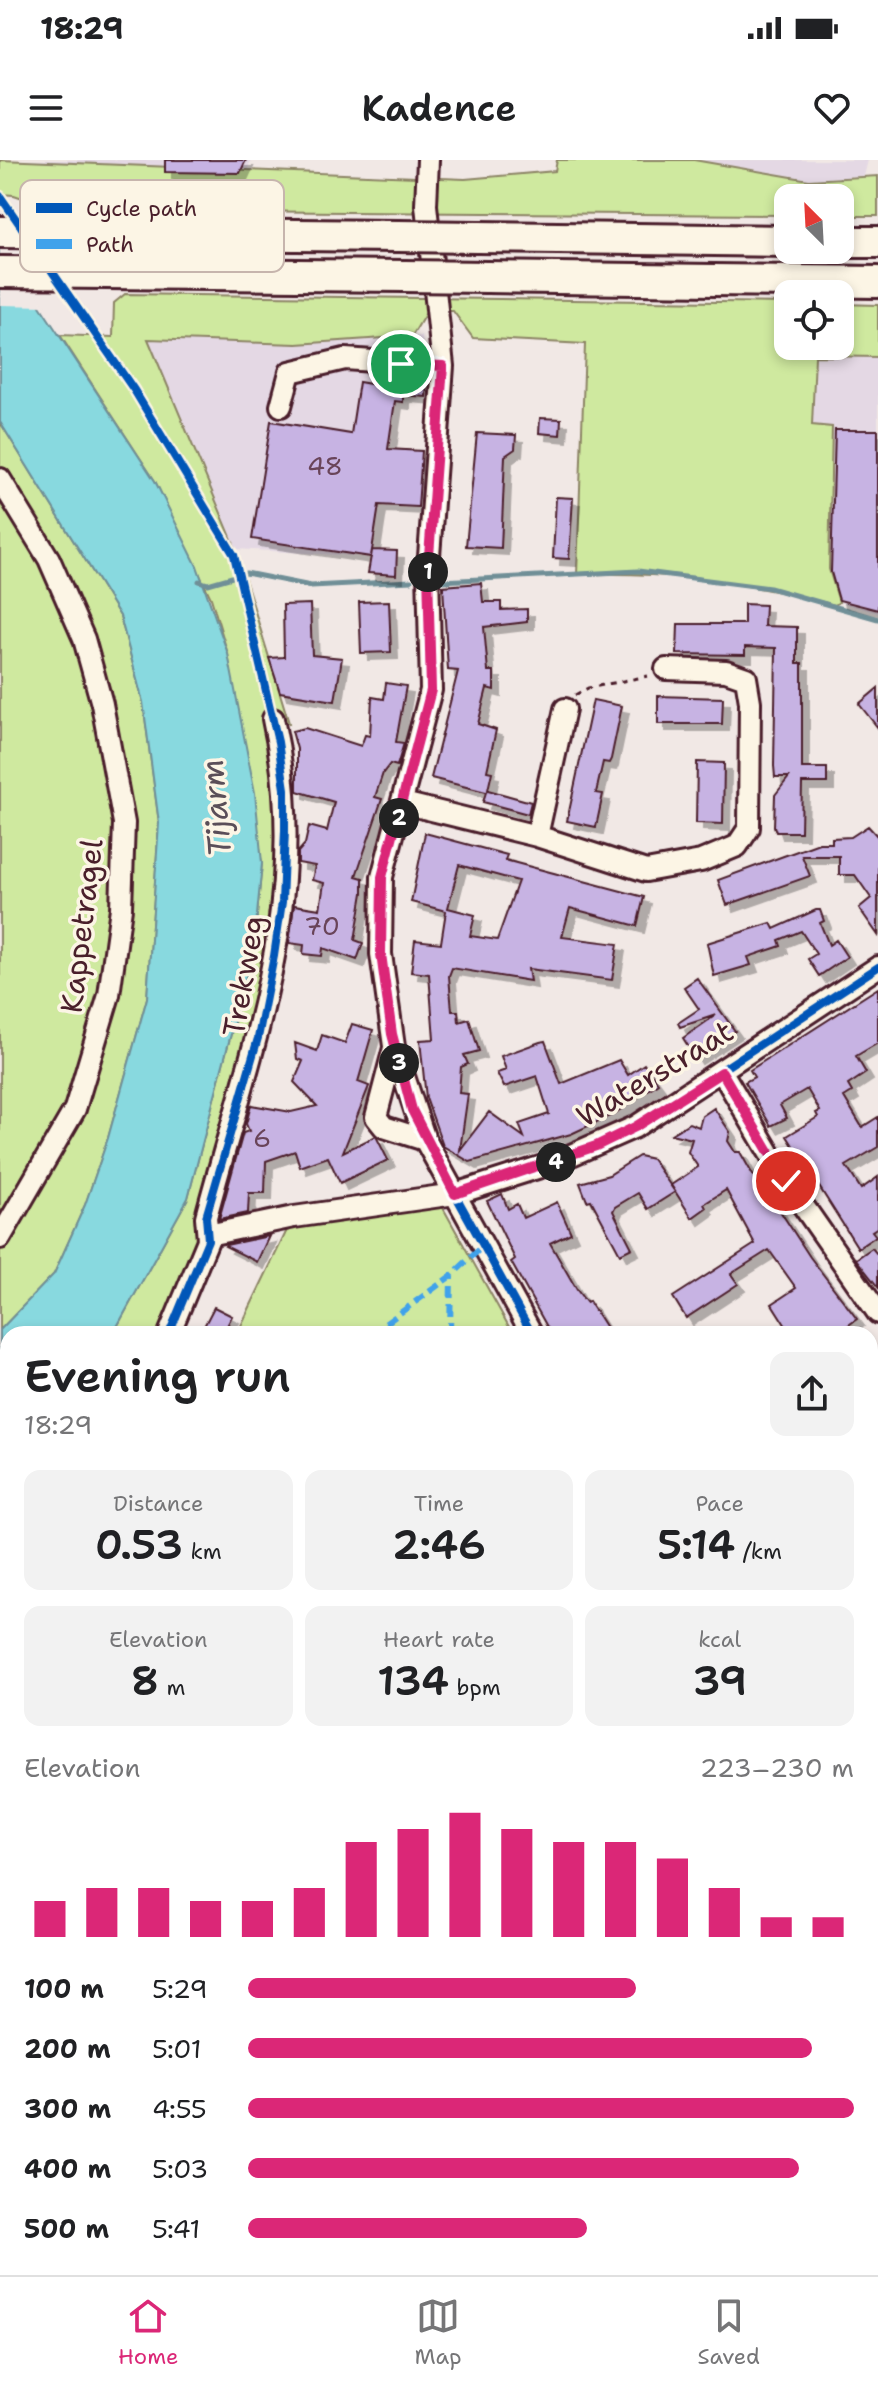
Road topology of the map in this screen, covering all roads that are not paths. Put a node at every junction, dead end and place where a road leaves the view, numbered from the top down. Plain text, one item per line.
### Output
1 (428, 160) edge
2 (284, 235) edge
3 (774, 241) edge
4 (854, 242) edge
5 (878, 242) edge
6 (0, 272) edge
7 (878, 282) edge
8 (443, 366) junction
9 (281, 406) dead end
10 (0, 479) edge
11 (666, 669) road end
12 (565, 709) road end
13 (273, 719) dead end
14 (403, 803) junction
15 (537, 836) junction
16 (878, 967) edge
17 (394, 1046) junction
18 (722, 1072) junction
19 (425, 1140) junction
20 (455, 1194) junction
21 (208, 1235) junction
22 (0, 1238) edge
23 (878, 1313) edge
24 (172, 1326) edge
25 (528, 1326) edge

1 - 8 street
2 - 3 highway, bridge
4 - 5 highway
6 - 7 highway, bridge
8 - 9 street
8 - 14 street
10 - 22 street, Kappetragel
11 - 15 street
12 - 15 street
13 - 21 street, Trekweg
14 - 15 street
14 - 17 street
16 - 18 street, Waterstraat
17 - 19 street
17 - 19 street
18 - 20 street, Waterstraat
18 - 23 street
19 - 20 street
20 - 21 street, Waterstraat
20 - 25 street
21 - 24 street, Trekweg

